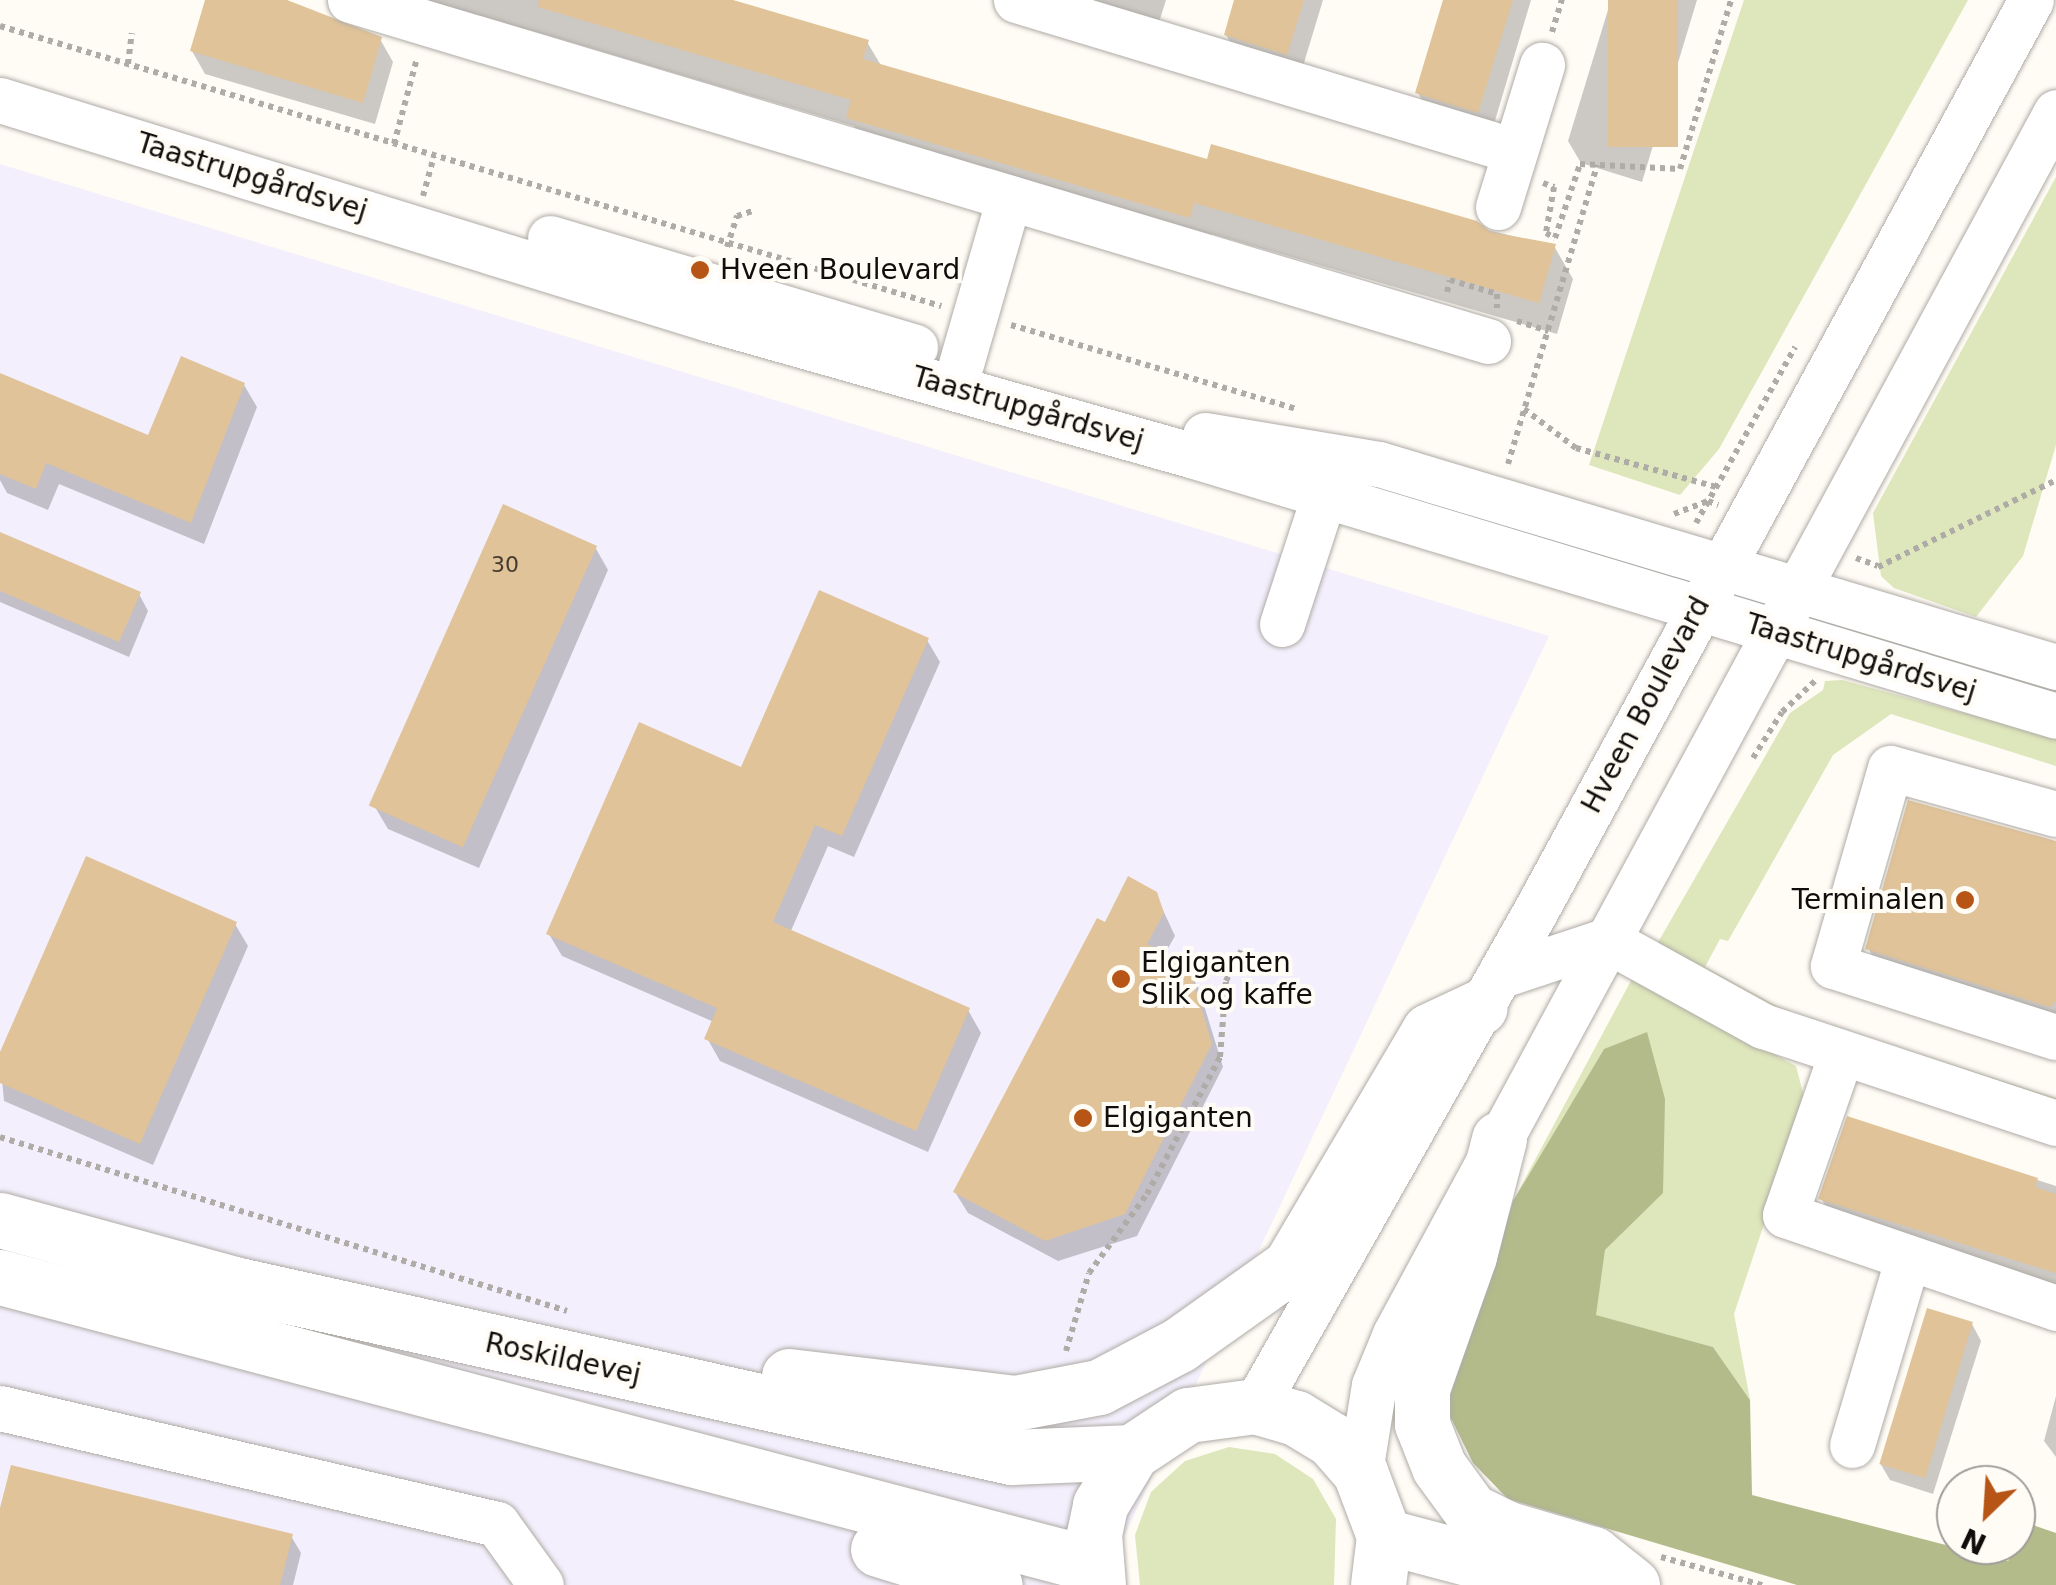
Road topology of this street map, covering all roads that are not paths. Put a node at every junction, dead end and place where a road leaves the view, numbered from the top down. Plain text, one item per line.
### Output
1 (350, 0) edge
2 (1016, 0) edge
3 (2030, 0) edge
4 (1542, 65) dead end
5 (0, 74) edge
6 (0, 100) edge
7 (2056, 112) edge
8 (1010, 198) junction
9 (1488, 341) dead end
10 (961, 364) junction
11 (1330, 476) junction
12 (1721, 566) junction
13 (1796, 590) junction
14 (1697, 608) junction
15 (1282, 624) dead end
16 (1775, 632) junction
17 (2056, 667) edge
18 (2056, 716) edge
19 (2056, 814) edge
20 (1607, 940) junction
21 (1490, 992) junction
22 (2056, 1038) edge
23 (1840, 1057) junction
24 (2056, 1123) edge
25 (1498, 1139) junction
26 (0, 1220) edge
27 (1908, 1260) junction
28 (0, 1277) edge
29 (2056, 1308) edge
30 (703, 1389) junction
31 (478, 1402) junction
32 (1255, 1406) junction
33 (0, 1408) edge
34 (1852, 1444) dead end
35 (1132, 1452) junction
36 (1360, 1472) junction
37 (1381, 1560) edge
38 (1096, 1575) edge
39 (541, 1585) edge
40 (994, 1585) edge
41 (1569, 1585) edge
42 (1632, 1585) edge

1 - 8 street
2 - 4 street
3 - 12 street, Hveen Boulevard
5 - 10 street, Taastrupgårdsvej
6 - 11 street, Taastrupgårdsvej
7 - 13 street
8 - 9 street
8 - 10 street, Taastrupgårdsvej
10 - 11 street, Taastrupgårdsvej
11 - 12 street, Taastrupgårdsvej
11 - 14 street, Taastrupgårdsvej
11 - 15 street
12 - 13 street, Taastrupgårdsvej
12 - 14 street, Hveen Boulevard
13 - 16 street
13 - 17 street, Taastrupgårdsvej
14 - 16 street, Taastrupgårdsvej
14 - 21 street, Hveen Boulevard
16 - 18 street, Taastrupgårdsvej
16 - 20 street
19 - 22 street
20 - 21 street
20 - 23 street
20 - 25 street
21 - 30 main road
21 - 32 street, Hveen Boulevard
23 - 24 street
23 - 27 street
25 - 36 street
25 - 42 main road
26 - 30 main road, Roskildevej
27 - 29 street
27 - 34 street
28 - 31 main road
30 - 35 main road, Roskildevej
31 - 38 main road
31 - 40 main road
32 - 35 main road
32 - 36 main road
33 - 39 street
35 - 38 main road
36 - 37 main road
37 - 41 main road

